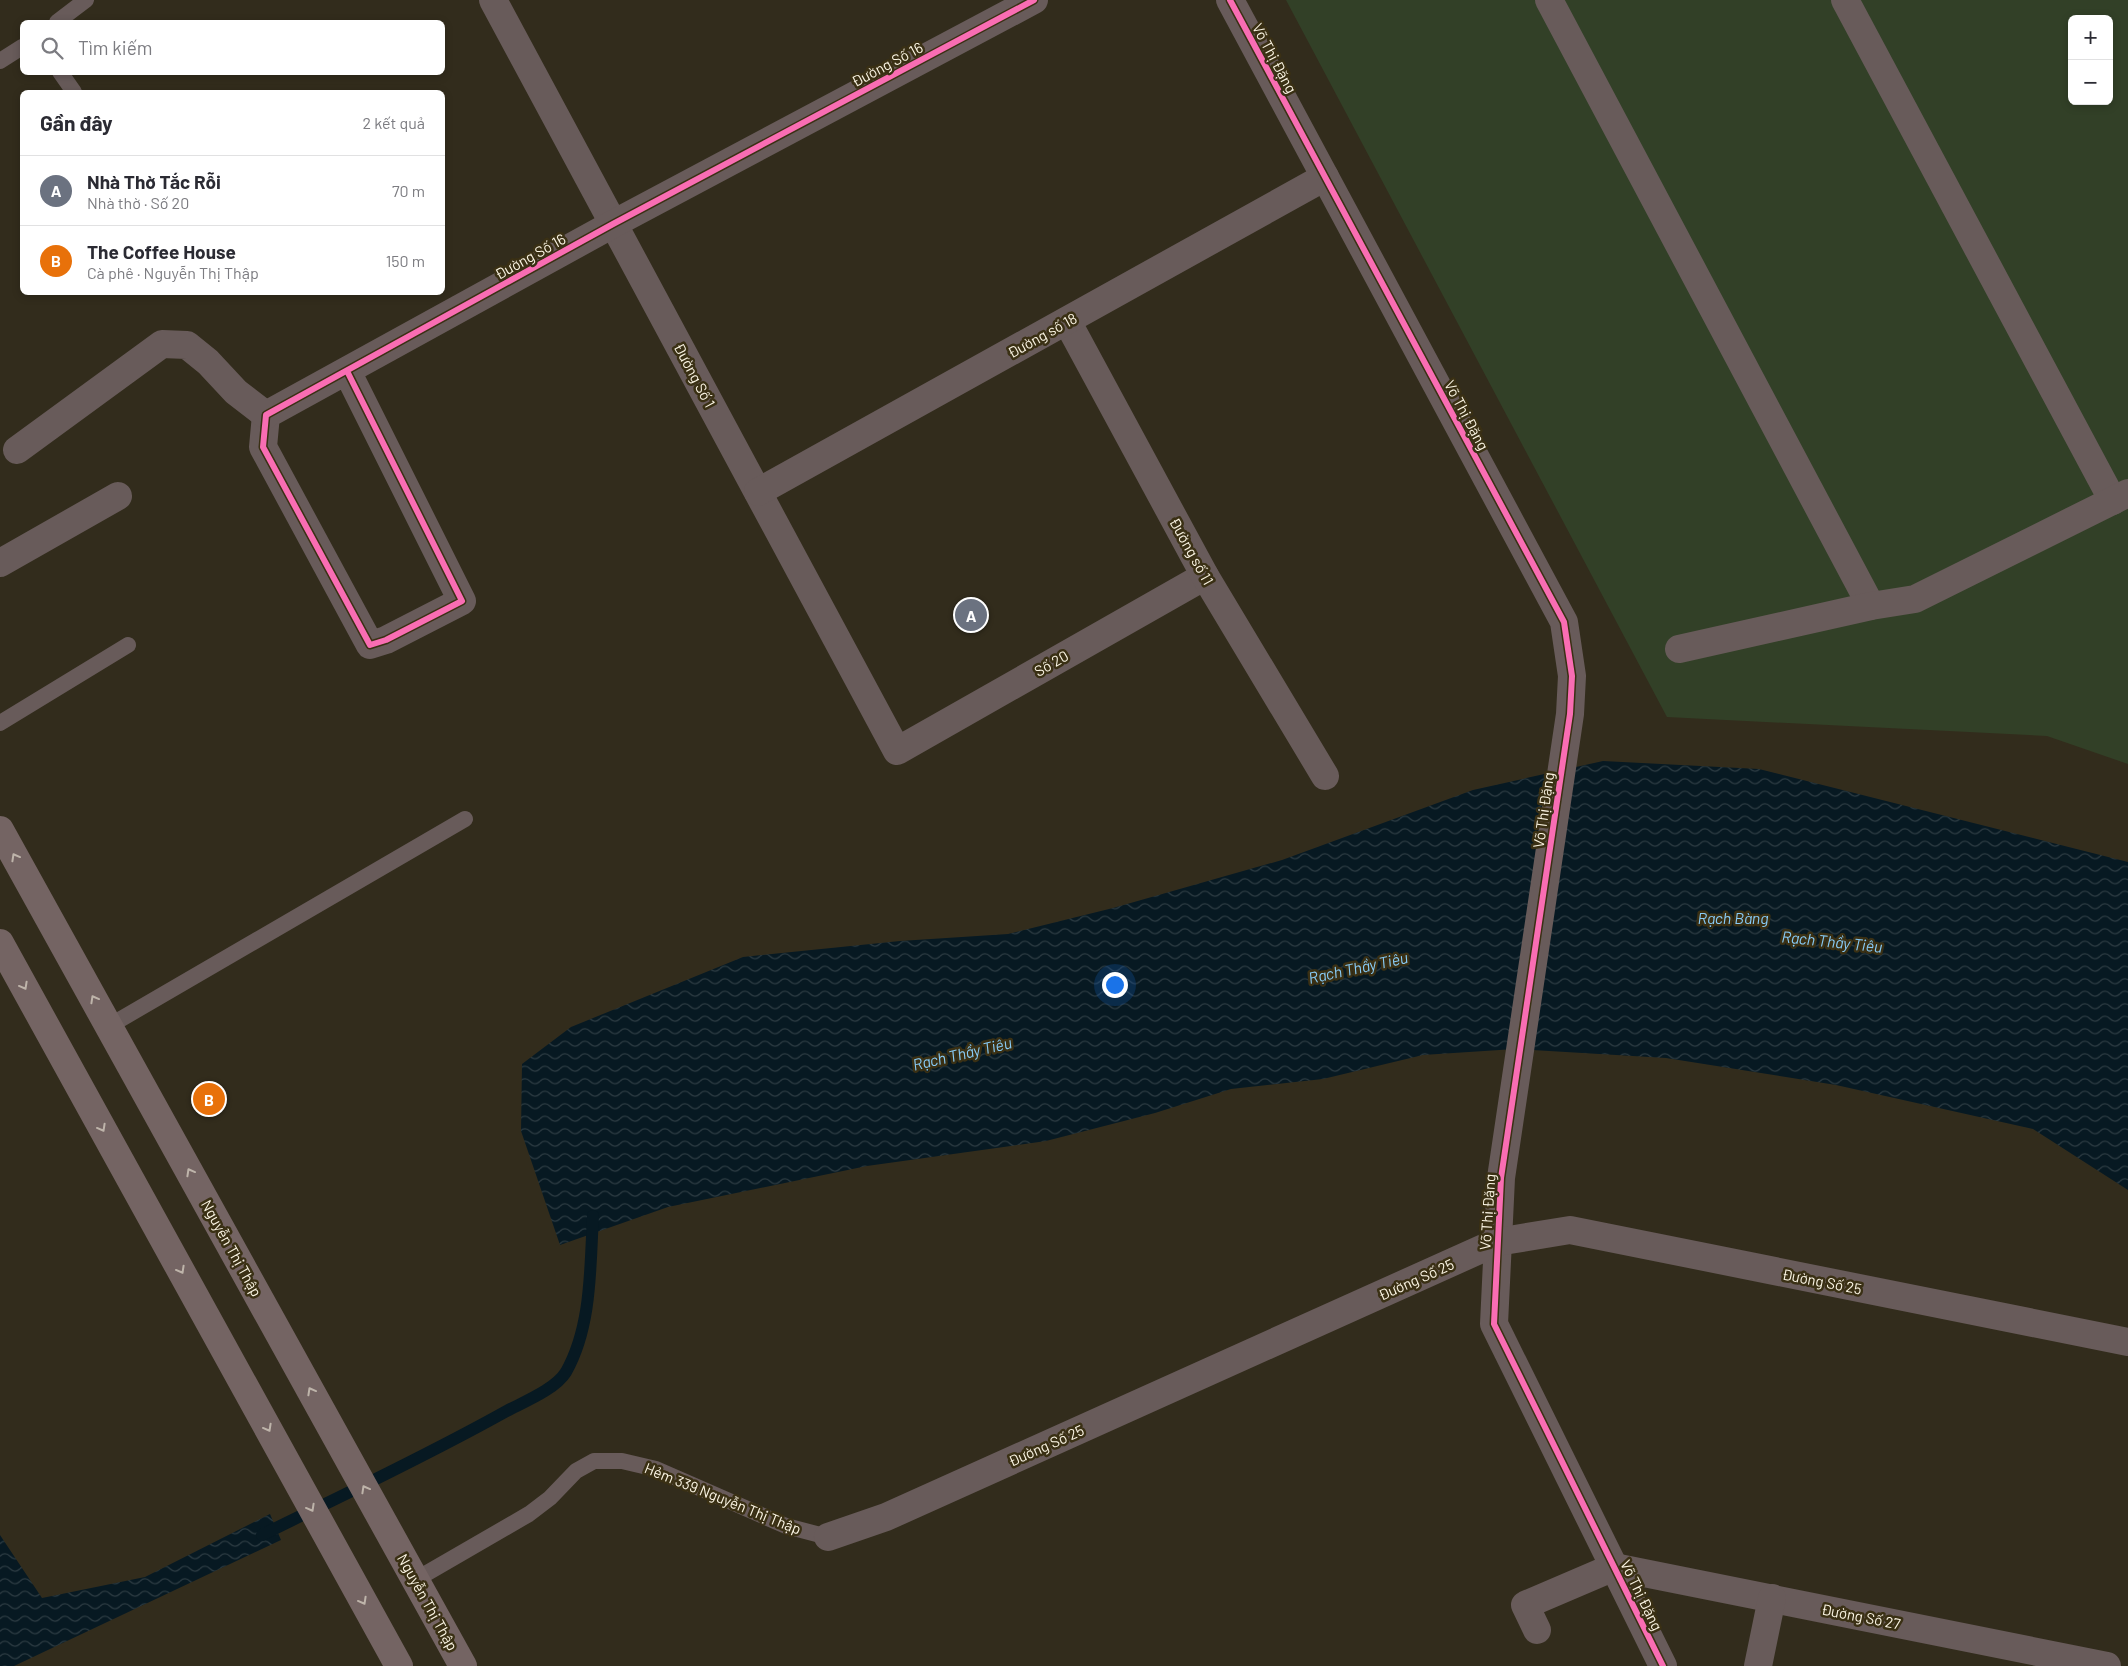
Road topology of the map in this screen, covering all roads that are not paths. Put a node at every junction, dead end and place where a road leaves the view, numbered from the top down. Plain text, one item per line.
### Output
1 (86, 0) edge
2 (493, 0) edge
3 (1034, 0) edge
4 (1230, 0) edge
5 (1549, 0) edge
6 (1845, 0) edge
7 (60, 20) edge
8 (20, 48) edge
9 (0, 61) edge
10 (62, 75) edge
11 (73, 90) edge
12 (1325, 177) junction
13 (613, 224) junction
14 (1067, 321) junction
15 (347, 371) junction
16 (266, 415) junction
17 (17, 450) dead end
18 (758, 492) junction
19 (118, 496) dead end
20 (2121, 497) edge
21 (0, 563) edge
22 (1205, 576) junction
23 (1871, 606) junction
24 (128, 645) dead end
25 (1679, 649) dead end
26 (0, 723) edge
27 (897, 751) joint
28 (1325, 776) dead end
29 (465, 819) dead end
30 (0, 830) edge
31 (0, 943) edge
32 (109, 1026) junction
33 (1497, 1242) junction
34 (2128, 1342) edge
35 (828, 1537) joint
36 (1614, 1566) junction
37 (416, 1580) junction
38 (1772, 1598) junction
39 (1537, 1630) dead end
40 (399, 1666) edge
41 (463, 1666) edge
42 (1663, 1666) edge
43 (1758, 1666) edge
44 (2107, 1666) edge

1 - 7 lane
2 - 13 street, Đường Số 1
3 - 13 street, Đường Số 16
4 - 12 street, Võ Thị Đặng
5 - 23 street
6 - 20 street
8 - 9 lane
10 - 11 lane
12 - 14 street, Đường số 18
12 - 33 street, Võ Thị Đặng
13 - 15 street, Đường Số 16
13 - 18 street, Đường Số 1
14 - 18 street, Đường số 18
14 - 22 street, Đường số 11
15 - 16 street, Đường Số 16
15 - 16 street
16 - 17 street
18 - 27 street, Đường Số 1
19 - 21 street
20 - 23 street
22 - 27 street, Số 20
22 - 28 street, Đường số 11
23 - 25 street
24 - 26 lane
29 - 32 lane
32 -> 30 main road, Nguyễn Thị Thập
31 -> 40 main road
37 -> 32 main road, Nguyễn Thị Thập
33 - 34 street, Đường Số 25
33 - 35 street, Đường Số 25
33 - 36 street, Võ Thị Đặng
35 - 37 lane, Hẻm 339 Nguyễn Thị Thập
36 - 38 street, Đường Số 27
36 - 39 street
36 - 42 street, Võ Thị Đặng
37 - 41 main road, Nguyễn Thị Thập
38 - 43 street
38 - 44 street, Đường Số 27

